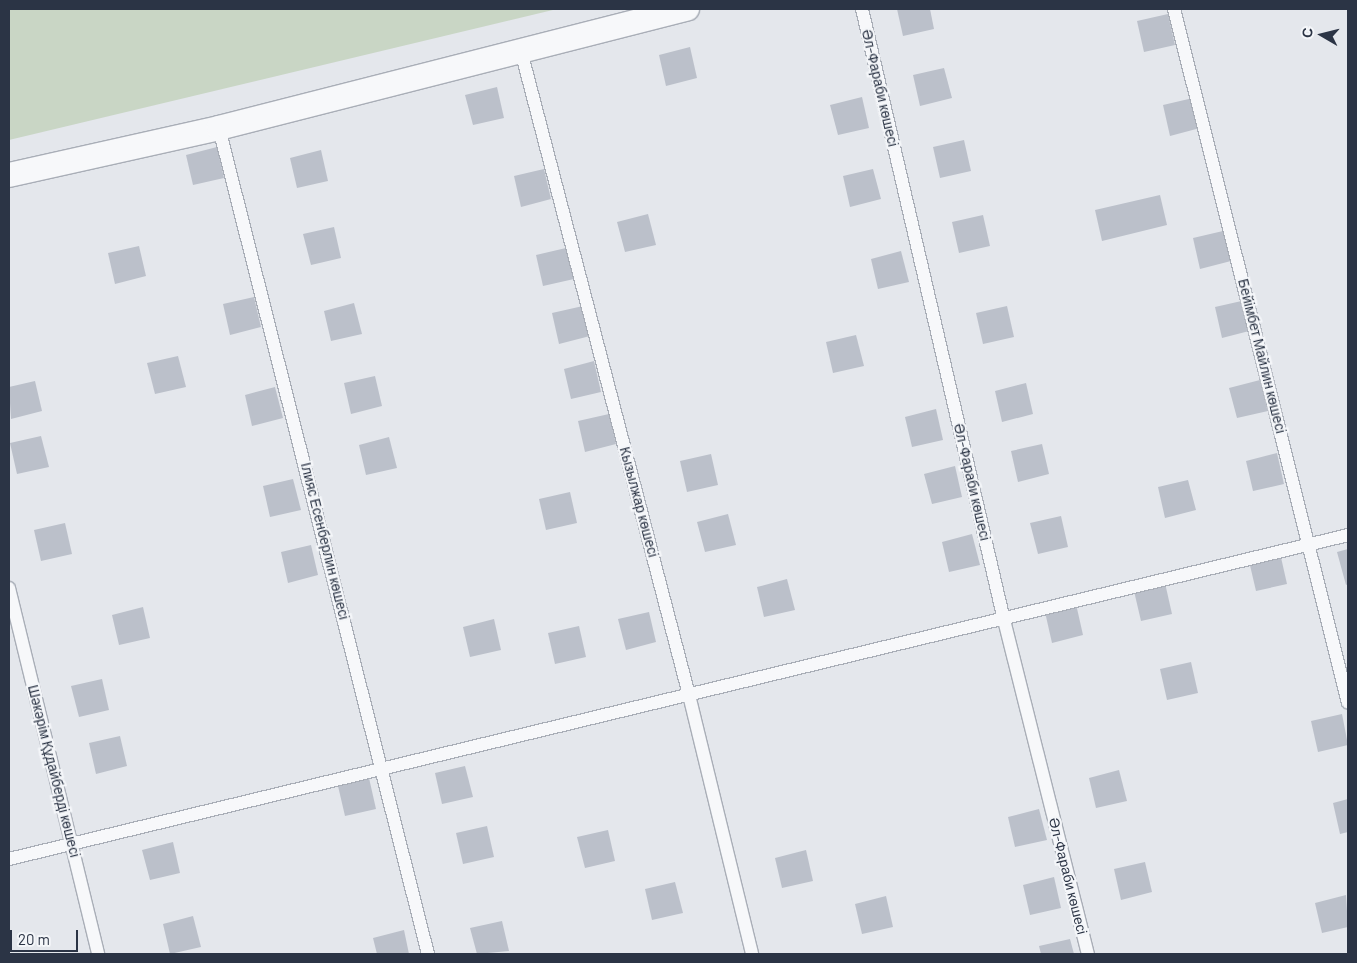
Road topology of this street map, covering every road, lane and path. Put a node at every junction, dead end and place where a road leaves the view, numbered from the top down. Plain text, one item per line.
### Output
1 (687, 9) edge
2 (862, 9) edge
3 (1174, 9) edge
4 (521, 51) junction
5 (219, 128) junction
6 (9, 176) edge
7 (1348, 535) edge
8 (1310, 544) junction
9 (9, 588) edge
10 (1003, 616) junction
11 (690, 695) junction
12 (1348, 704) edge
13 (383, 769) junction
14 (71, 843) junction
15 (9, 859) edge
16 (98, 954) edge
17 (428, 954) edge
18 (752, 954) edge
19 (1088, 954) edge

1 - 4 street
2 - 10 lane, Әл-Фараби көшесі
3 - 8 lane, Бейімбет Майлин көшесі
4 - 5 street
4 - 11 lane, Кызылжар көшесі
5 - 6 street
5 - 13 lane, Ілияс Есенберлин көшесі
7 - 8 lane
8 - 10 lane
8 - 12 lane, Бейімбет Майлин көшесі
9 - 14 lane, Шәкәрім Құдайберді көшесі
10 - 11 lane
10 - 19 lane, Әл-Фараби көшесі
11 - 13 lane
11 - 18 lane, Кызылжар көшесі
13 - 14 lane
13 - 17 lane, Ілияс Есенберлин көшесі
14 - 15 lane
14 - 16 lane, Шәкәрім Құдайберді көшесі

